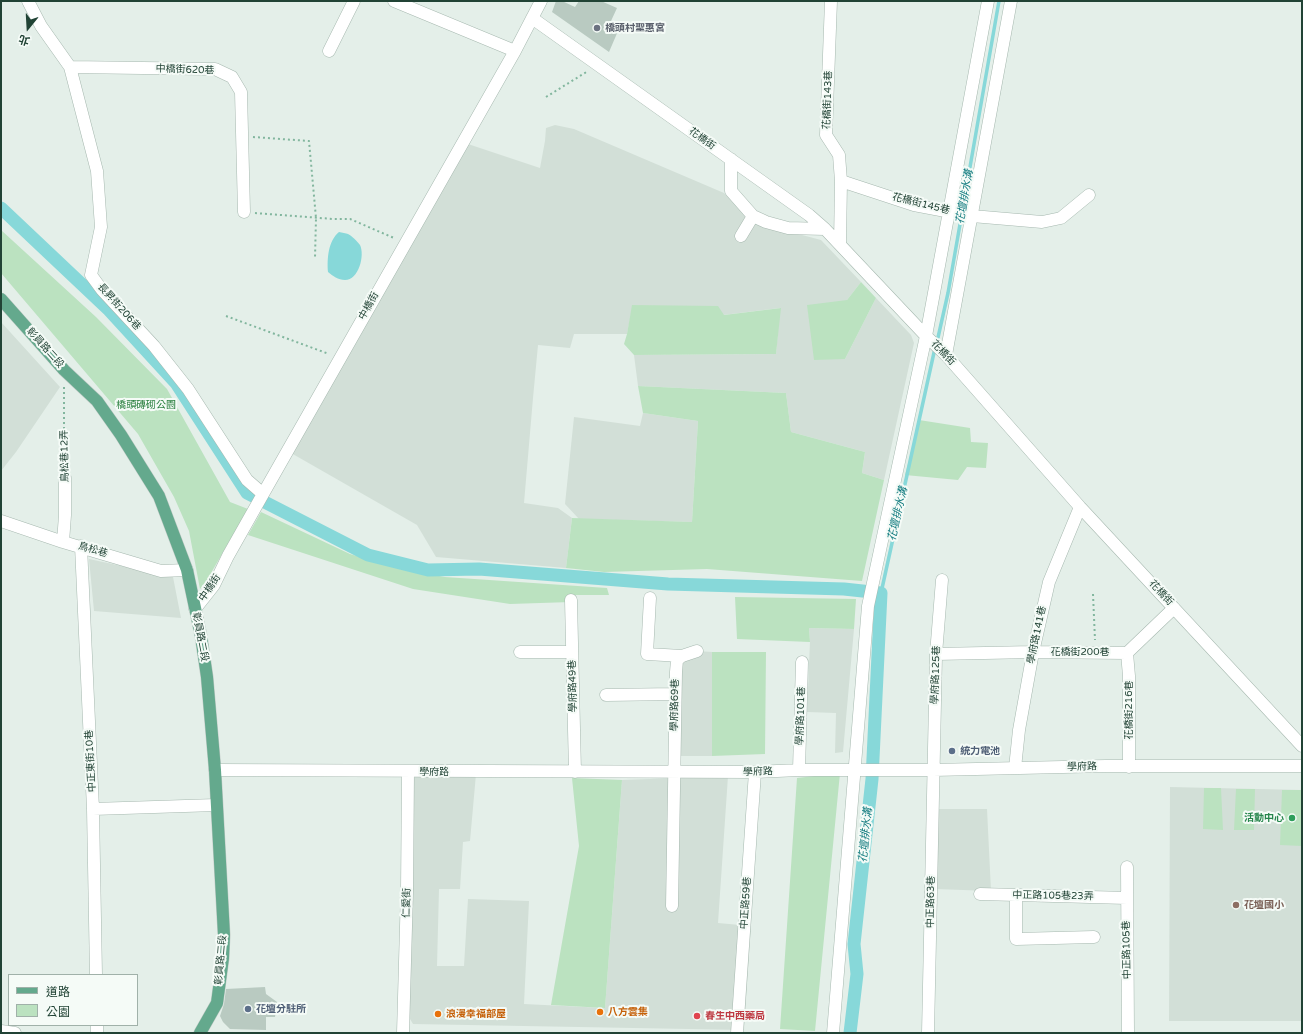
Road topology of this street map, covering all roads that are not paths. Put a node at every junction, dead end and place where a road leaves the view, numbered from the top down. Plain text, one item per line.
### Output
1 (28, 1) edge
2 (354, 1) edge
3 (394, 1) edge
4 (541, 1) edge
5 (831, 1) edge
6 (988, 1) edge
7 (1011, 1) edge
8 (532, 18) junction
9 (329, 51) dead end
10 (515, 51) junction
11 (70, 67) junction
12 (731, 159) junction
13 (841, 181) junction
14 (1089, 195) dead end
15 (950, 211) junction
16 (244, 212) road end
17 (753, 216) junction
18 (972, 216) junction
19 (825, 229) junction
20 (741, 236) dead end
21 (840, 244) junction
22 (1, 299) edge
23 (926, 336) junction
24 (946, 355) junction
25 (65, 478) road end
26 (263, 494) junction
27 (1080, 507) junction
28 (1, 521) edge
29 (63, 542) junction
30 (81, 546) junction
31 (187, 570) junction
32 (942, 580) dead end
33 (650, 598) dead end
34 (571, 600) dead end
35 (1174, 608) junction
36 (194, 609) junction
37 (697, 651) dead end
38 (520, 652) dead end
39 (572, 652) junction
40 (1032, 652) junction
41 (1127, 653) junction
42 (936, 654) junction
43 (682, 656) junction
44 (802, 662) dead end
45 (675, 694) junction
46 (606, 695) dead end
47 (1302, 746) edge
48 (1302, 766) edge
49 (1129, 767) junction
50 (1015, 768) junction
51 (215, 770) junction
52 (799, 770) junction
53 (859, 770) junction
54 (933, 770) junction
55 (408, 772) junction
56 (575, 772) junction
57 (674, 772) junction
58 (755, 772) junction
59 (216, 805) junction
60 (93, 808) junction
61 (1126, 867) dead end
62 (980, 894) dead end
63 (1016, 896) junction
64 (1127, 898) junction
65 (672, 906) dead end
66 (1094, 937) dead end
67 (96, 974) edge
68 (1, 1031) edge
69 (15, 1033) edge
70 (200, 1033) edge
71 (403, 1033) edge
72 (737, 1033) edge
73 (833, 1033) edge
74 (928, 1033) edge
75 (1128, 1033) edge

1 - 11 street, 長昇街206巷
2 - 9 street
3 - 10 street
4 - 8 street, 中橋街
5 - 13 street, 花橋街143巷
6 - 15 street
7 - 18 street
8 - 10 street, 中橋街
8 - 12 street, 花橋街
10 - 26 street, 中橋街
11 - 16 street, 中橋街620巷
11 - 26 street, 長昇街206巷
12 - 17 street
12 - 19 street, 花橋街
13 - 15 street, 花橋街145巷
13 - 21 street, 花橋街143巷
14 - 18 street, 花橋街145巷
15 - 18 street, 花橋街145巷
15 - 23 street
17 - 19 street
17 - 20 street
18 - 24 street
19 - 21 street, 花橋街
21 - 23 street, 花橋街
22 - 31 main road, 彰員路二段
23 - 24 street, 花橋街
23 - 53 street
24 - 27 street, 花橋街
25 - 29 street, 鳥松巷12弄
26 - 36 street, 中橋街
27 - 35 street, 花橋街
27 - 40 street, 學府路141巷
28 - 29 street, 鳥松巷
29 - 30 street, 鳥松巷
30 - 31 street, 鳥松巷
30 - 60 street, 中正東街10巷
31 - 36 main road, 彰員路二段
32 - 42 street, 學府路125巷
33 - 43 street
34 - 39 street, 學府路49巷
35 - 41 street
35 - 47 street, 花橋街
36 - 51 main road, 彰員路二段
37 - 43 street
38 - 39 street
39 - 56 street, 學府路49巷
40 - 41 street, 花橋街200巷
40 - 42 street, 花橋街200巷
40 - 50 street, 學府路141巷
41 - 49 street, 花橋街216巷
42 - 54 street, 學府路125巷
43 - 45 street, 學府路69巷
44 - 52 street, 學府路101巷
45 - 46 street
45 - 57 street, 學府路69巷
48 - 49 street, 學府路
49 - 50 street, 學府路
50 - 54 street, 學府路
51 - 55 street, 學府路
51 - 59 main road, 彰員路二段
52 - 53 street, 學府路
52 - 58 street, 學府路
53 - 54 street, 學府路
53 - 73 street
54 - 74 street, 中正路63巷
55 - 56 street, 學府路
55 - 71 street, 仁愛街
56 - 57 street, 學府路
57 - 58 street, 學府路
57 - 65 street, 學府路69巷
58 - 72 street, 中正路59巷
59 - 60 street
59 - 70 main road, 彰員路二段
60 - 67 street, 中正東街10巷
61 - 64 street, 中正路105巷
62 - 63 street, 中正路105巷23弄
63 - 64 street, 中正路105巷23弄
63 - 66 street
64 - 75 street, 中正路105巷
68 - 69 street

